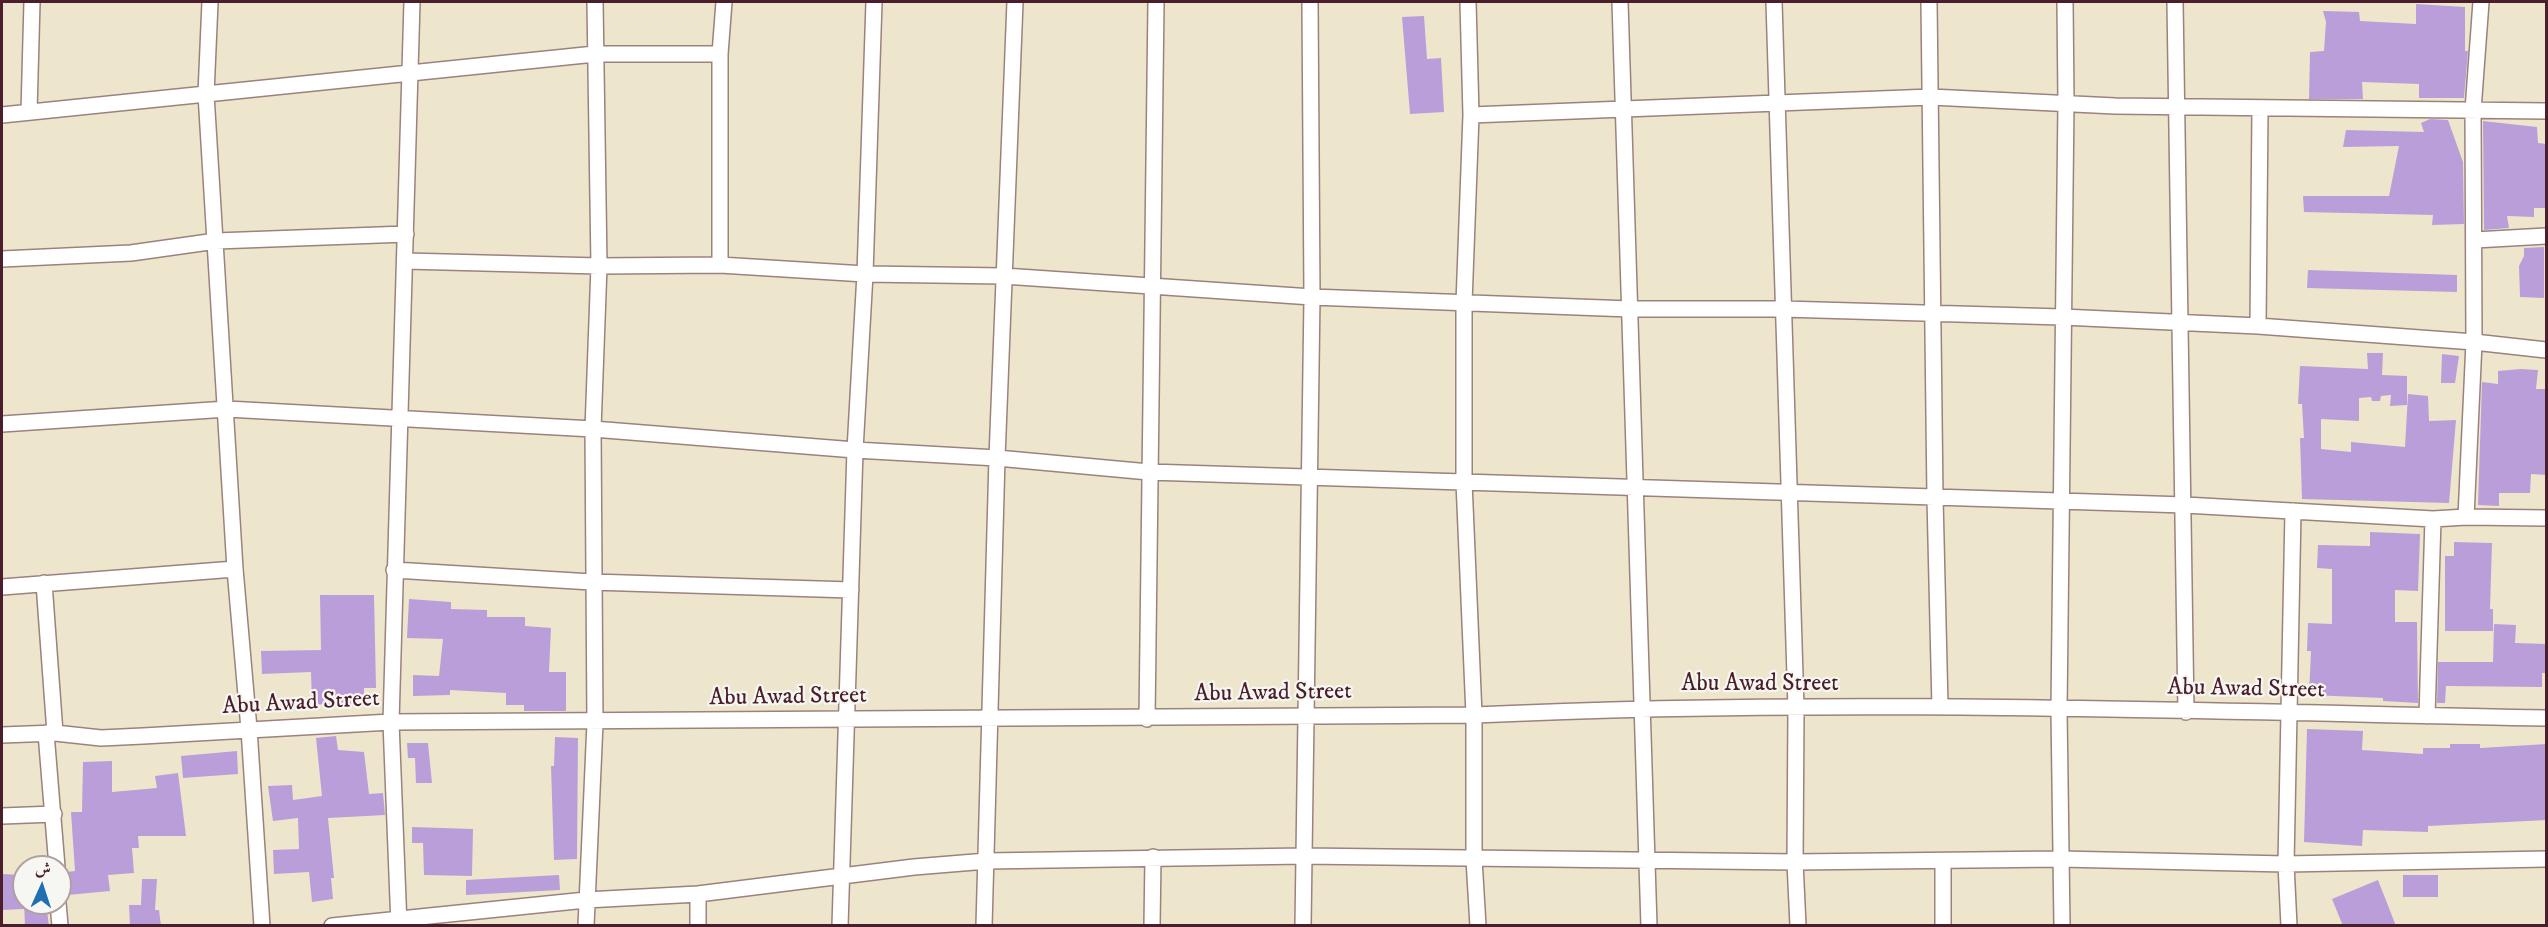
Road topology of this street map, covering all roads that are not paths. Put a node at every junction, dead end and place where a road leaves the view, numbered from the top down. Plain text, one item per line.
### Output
1 (32, 2) edge
2 (210, 2) edge
3 (412, 2) edge
4 (595, 2) edge
5 (724, 2) edge
6 (874, 2) edge
7 (1016, 2) edge
8 (1156, 2) edge
9 (1310, 2) edge
10 (1468, 2) edge
11 (1620, 2) edge
12 (1774, 2) edge
13 (1929, 2) edge
14 (2065, 2) edge
15 (2175, 2) edge
16 (2481, 2) edge
17 (595, 54) junction
18 (720, 54) junction
19 (408, 72) junction
20 (207, 94) junction
21 (1931, 97) junction
22 (2066, 102) junction
23 (1776, 104) junction
24 (2176, 107) junction
25 (1622, 108) junction
26 (2260, 109) junction
27 (2473, 110) junction
28 (2547, 111) edge
29 (29, 112) junction
30 (2, 115) edge
31 (1471, 115) junction
32 (406, 234) junction
33 (2547, 236) edge
34 (2475, 240) junction
35 (216, 241) junction
36 (2, 259) edge
37 (406, 261) junction
38 (598, 266) junction
39 (720, 266) junction
40 (865, 274) junction
41 (1004, 276) junction
42 (1154, 285) junction
43 (1312, 297) junction
44 (1464, 303) junction
45 (1630, 309) junction
46 (1783, 309) junction
47 (1934, 313) junction
48 (2062, 317) junction
49 (2181, 323) junction
50 (2258, 326) junction
51 (2475, 342) junction
52 (2547, 350) edge
53 (226, 409) junction
54 (399, 417) junction
55 (2, 424) edge
56 (593, 429) junction
57 (855, 450) junction
58 (998, 458) junction
59 (1149, 472) junction
60 (1311, 478) junction
61 (1464, 482) junction
62 (1634, 487) junction
63 (1788, 494) junction
64 (1935, 498) junction
65 (2062, 502) junction
66 (2185, 505) junction
67 (2294, 511) junction
68 (2466, 517) junction
69 (2547, 518) edge
70 (2433, 519) junction
71 (235, 569) junction
72 (394, 570) junction
73 (592, 582) junction
74 (44, 583) junction
75 (2, 587) edge
76 (851, 590) junction
77 (1641, 707) junction
78 (1941, 707) junction
79 (1796, 708) junction
80 (2059, 710) junction
81 (2186, 712) junction
82 (2290, 714) junction
83 (1474, 715) junction
84 (1308, 716) junction
85 (2427, 716) junction
86 (990, 717) junction
87 (1146, 718) junction
88 (2547, 718) edge
89 (848, 720) junction
90 (391, 722) junction
91 (595, 723) junction
92 (249, 729) junction
93 (50, 733) junction
94 (2, 735) edge
95 (54, 814) junction
96 (2, 816) edge
97 (56, 855) edge
98 (1303, 856) junction
99 (1154, 857) junction
100 (1474, 859) junction
101 (1647, 859) junction
102 (2060, 859) junction
103 (2547, 859) edge
104 (987, 861) junction
105 (1795, 862) junction
106 (1943, 862) junction
107 (2286, 864) junction
108 (843, 878) junction
109 (698, 894) junction
110 (586, 900) junction
111 (398, 922) edge
112 (262, 926) edge
113 (332, 926) edge
114 (586, 926) edge
115 (698, 926) edge
116 (840, 926) edge
117 (984, 926) edge
118 (1152, 926) edge
119 (1303, 926) edge
120 (1478, 926) edge
121 (1650, 926) edge
122 (1798, 926) edge
123 (1943, 926) edge
124 (2062, 926) edge
125 (2289, 926) edge

1 - 29 street
2 - 20 street
3 - 19 street
4 - 17 street
5 - 18 street
6 - 40 street
7 - 41 street
8 - 42 street
9 - 43 street
10 - 31 street
11 - 25 street
12 - 23 street
13 - 21 street
14 - 22 street
15 - 24 street
16 - 27 street
17 - 18 street
17 - 19 street
17 - 38 street
18 - 39 street
19 - 20 street
19 - 32 street
20 - 29 street
20 - 35 street
21 - 22 street
21 - 23 street
21 - 47 street
22 - 24 street
22 - 48 street
23 - 25 street
23 - 46 street
24 - 26 street
24 - 49 street
25 - 31 street
25 - 45 street
26 - 27 street
26 - 50 street
27 - 28 street
27 - 34 street
29 - 30 street
31 - 44 street
32 - 35 street
32 - 37 street
33 - 34 street
34 - 51 street
35 - 36 street
35 - 53 street
37 - 38 street
37 - 54 street
38 - 39 street
38 - 56 street
39 - 40 street
40 - 41 street
40 - 57 street
41 - 42 street
41 - 58 street
42 - 43 street
42 - 59 street
43 - 44 street
43 - 60 street
44 - 45 street
44 - 61 street
45 - 46 street
45 - 62 street
46 - 47 street
46 - 63 street
47 - 48 street
47 - 64 street
48 - 49 street
48 - 65 street
49 - 50 street
49 - 66 street
50 - 51 street
51 - 52 street
51 - 68 street
53 - 54 street
53 - 55 street
53 - 71 street
54 - 56 street
54 - 72 street
56 - 57 street
56 - 73 street
57 - 58 street
57 - 76 street
58 - 59 street
58 - 86 street
59 - 60 street
59 - 87 street
60 - 61 street
60 - 84 street
61 - 62 street
61 - 83 street
62 - 63 street
62 - 77 street
63 - 64 street
63 - 79 street
64 - 65 street
64 - 78 street
65 - 66 street
65 - 80 street
66 - 67 street
66 - 81 street
67 - 70 street
67 - 82 street
68 - 69 street
68 - 70 street
70 - 85 street
71 - 74 street
71 - 92 street
72 - 73 street
72 - 90 street
73 - 76 street
73 - 91 street
74 - 75 street
74 - 93 street
76 - 89 street
77 - 79 street, Abu Awad Street
77 - 83 street, Abu Awad Street
77 - 101 street
78 - 79 street, Abu Awad Street
78 - 80 street, Abu Awad Street
79 - 105 street
80 - 81 street, Abu Awad Street
80 - 102 street
81 - 82 street, Abu Awad Street
82 - 85 street, Abu Awad Street
82 - 107 street
83 - 84 street, Abu Awad Street
83 - 100 street
84 - 87 street, Abu Awad Street
84 - 98 street
85 - 88 street, Abu Awad Street
86 - 87 street, Abu Awad Street
86 - 89 street, Abu Awad Street
86 - 104 street
89 - 91 street, Abu Awad Street
89 - 108 street
90 - 91 street, Abu Awad Street
90 - 92 street, Abu Awad Street
90 - 111 street
91 - 110 street
92 - 93 street, Abu Awad Street
92 - 112 street
93 - 94 street, Abu Awad Street
93 - 95 street
95 - 96 street
95 - 97 street
98 - 99 street
98 - 100 street
98 - 119 street
99 - 104 street
99 - 118 street
100 - 101 street
100 - 120 street
101 - 105 street
101 - 121 street
102 - 106 street
102 - 107 street
102 - 124 street
103 - 107 street
104 - 108 street
104 - 117 street
105 - 106 street
105 - 122 street
106 - 123 street
107 - 125 street
108 - 109 street
108 - 116 street
109 - 110 street
109 - 115 street
110 - 111 street
110 - 114 street
111 - 113 street

